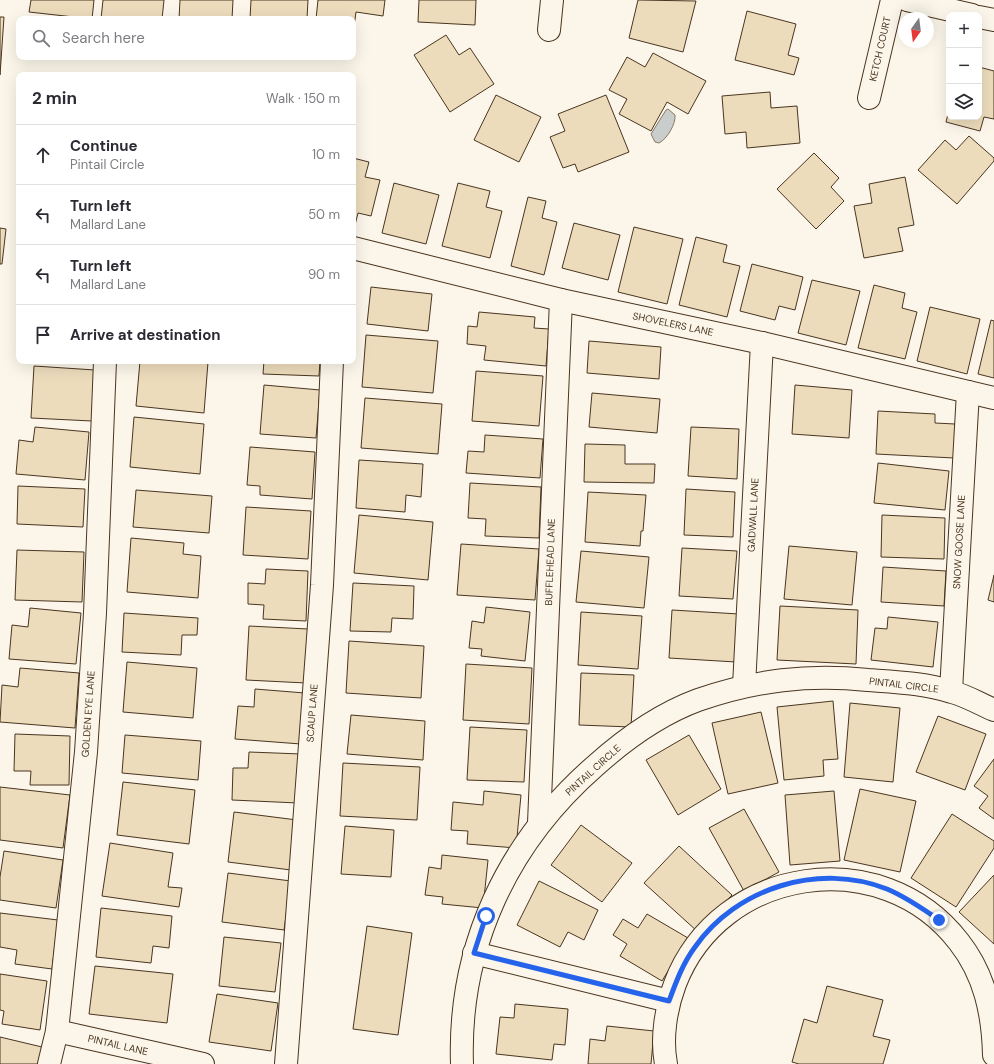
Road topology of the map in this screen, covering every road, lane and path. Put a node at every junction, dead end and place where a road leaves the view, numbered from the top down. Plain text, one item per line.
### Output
1 (552, 0) edge
2 (892, 0) edge
3 (907, 0) edge
4 (959, 12) edge
5 (982, 18) edge
6 (994, 20) edge
7 (549, 30) dead end
8 (869, 98) dead end
9 (356, 249) edge
10 (561, 300) junction
11 (762, 343) junction
12 (105, 364) edge
13 (332, 364) edge
14 (968, 392) junction
15 (994, 398) edge
16 (744, 686) junction
17 (951, 691) junction
18 (994, 710) edge
19 (540, 823) junction
20 (474, 953) junction
21 (669, 1001) junction
22 (57, 1031) junction
23 (994, 1056) edge
24 (49, 1064) edge
25 (203, 1064) edge
26 (286, 1064) edge
27 (462, 1064) edge
28 (666, 1064) edge
29 (993, 1064) edge

1 - 7 street
2 - 8 street, KETCH COURT
3 - 4 street
5 - 6 street
9 - 10 street, SHOVELERS LANE
10 - 11 street, SHOVELERS LANE
10 - 19 street, BUFFLEHEAD LANE
11 - 14 street, SHOVELERS LANE
11 - 16 street, GADWALL LANE
12 - 22 street, GOLDEN EYE LANE
13 - 26 street, SCAUP LANE
14 - 15 street, SHOVELERS LANE
14 - 17 street, SNOW GOOSE LANE
16 - 17 street, PINTAIL CIRCLE
16 - 19 street, PINTAIL CIRCLE
17 - 18 street, PINTAIL CIRCLE
19 - 20 street, PINTAIL CIRCLE
20 - 21 street
20 - 27 street, PINTAIL CIRCLE
21 - 23 street
21 - 28 street
22 - 24 street, GOLDEN EYE LANE
22 - 25 street, PINTAIL LANE
23 - 29 street

